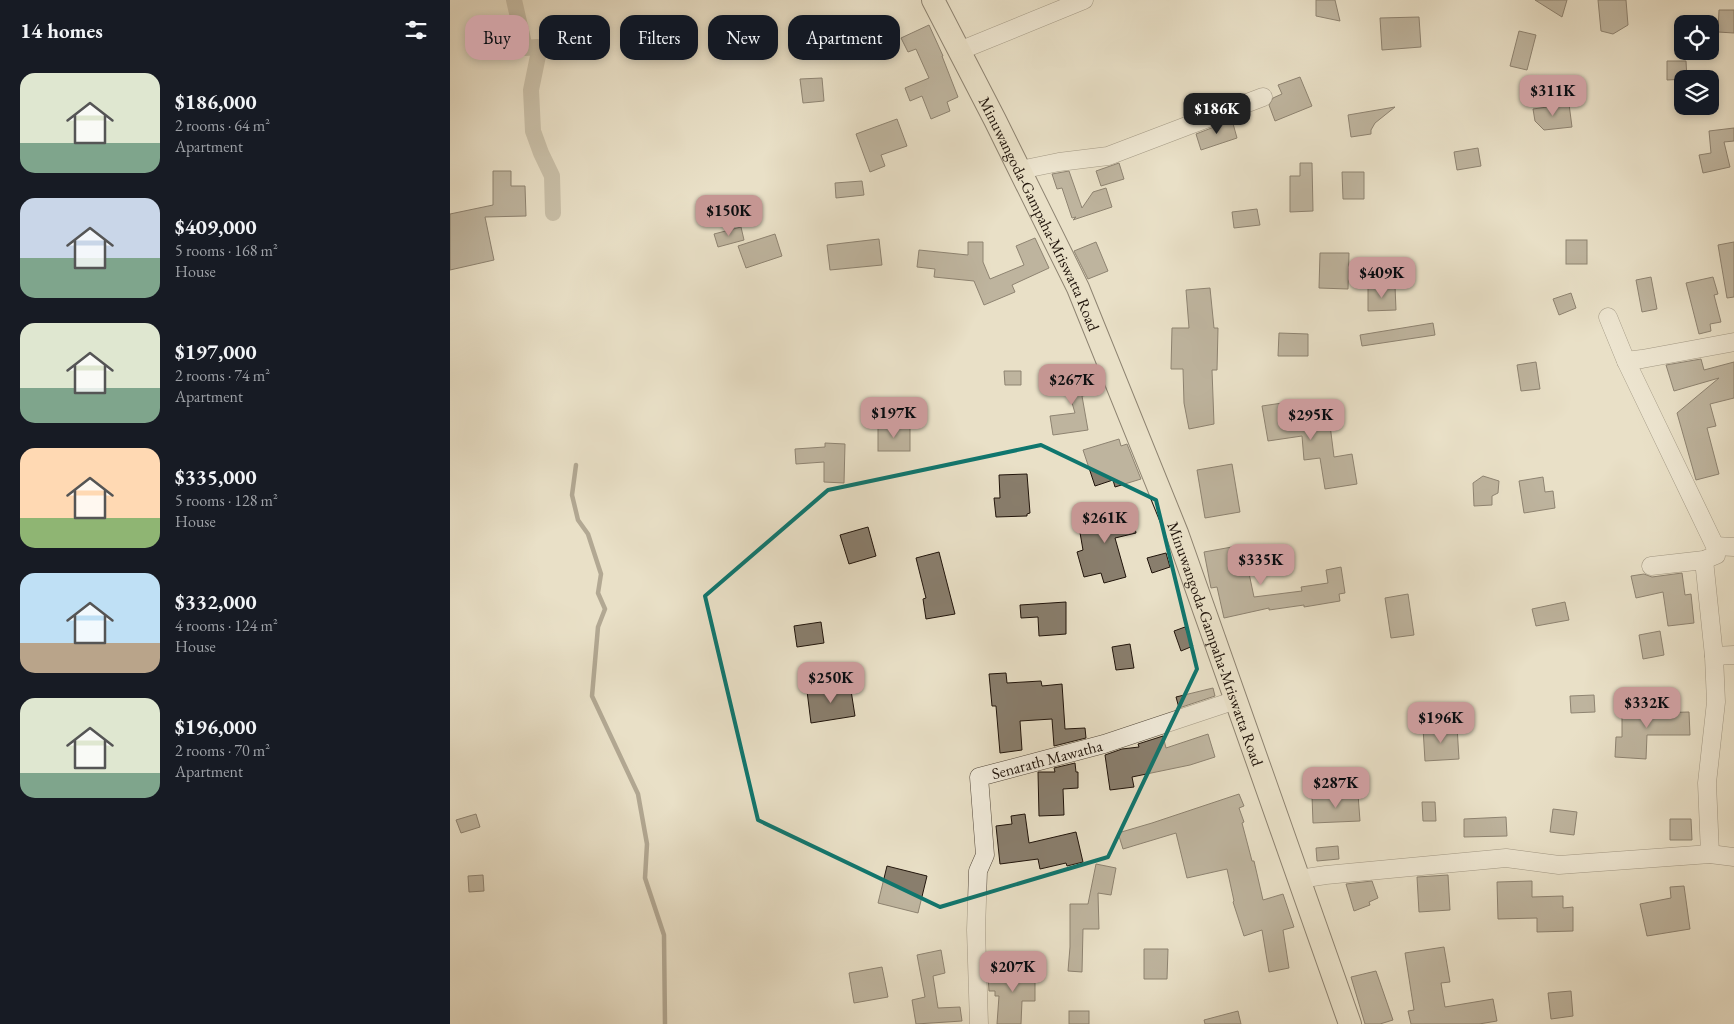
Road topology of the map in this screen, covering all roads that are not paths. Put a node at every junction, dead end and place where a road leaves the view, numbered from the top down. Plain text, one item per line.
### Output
1 (933, 0) edge
2 (1084, 0) edge
3 (959, 51) junction
4 (1263, 97) dead end
5 (1020, 170) junction
6 (1608, 317) dead end
7 (1734, 342) edge
8 (1626, 361) junction
9 (1715, 546) junction
10 (1734, 548) edge
11 (1704, 560) junction
12 (1650, 566) dead end
13 (1734, 655) edge
14 (1714, 656) junction
15 (1236, 700) junction
16 (1710, 854) junction
17 (1734, 857) edge
18 (1299, 880) junction
19 (979, 1024) edge
20 (1350, 1024) edge

1 - 3 main road, Minuwangoda-Gampaha-Mriswatta Road
2 - 3 street
3 - 5 main road, Minuwangoda-Gampaha-Mriswatta Road
4 - 5 street
5 - 15 main road, Minuwangoda-Gampaha-Mriswatta Road
6 - 8 street
7 - 8 street
8 - 9 street
9 - 10 street
9 - 11 street
11 - 12 street
11 - 14 street
13 - 14 street
14 - 16 street
15 - 18 main road, Minuwangoda-Gampaha-Mriswatta Road
15 - 19 street, Senarath Mawatha
16 - 17 street
16 - 18 street
18 - 20 main road, Minuwangoda-Gampaha-Mriswatta Road

